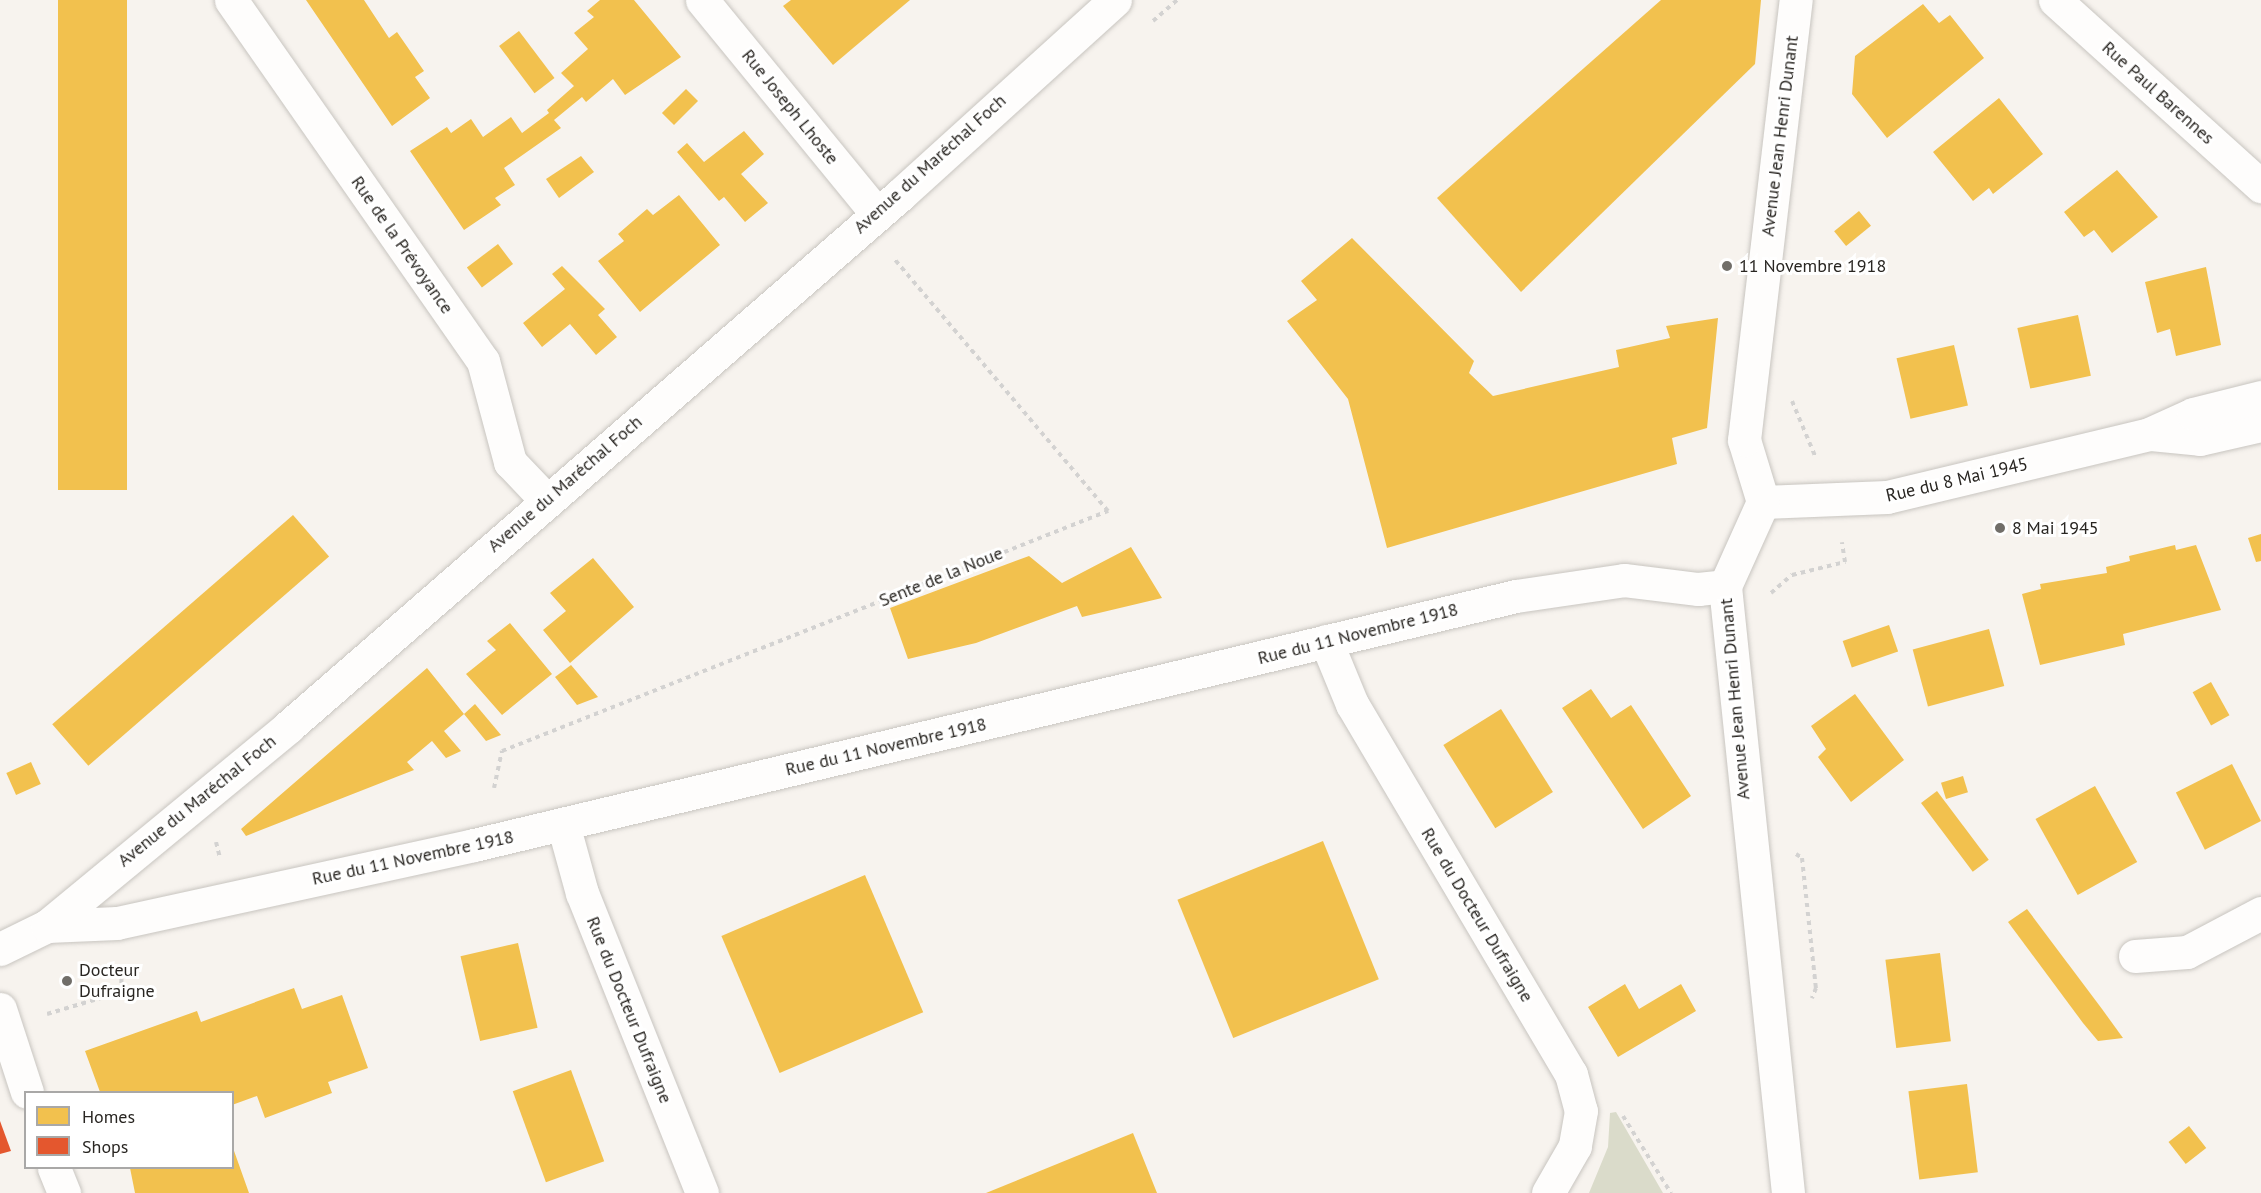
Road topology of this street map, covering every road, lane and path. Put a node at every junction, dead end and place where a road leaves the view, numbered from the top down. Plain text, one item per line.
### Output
1 (231, 0) edge
2 (702, 0) edge
3 (1115, 0) edge
4 (2055, 0) edge
5 (1801, 7) edge
6 (2261, 186) edge
7 (877, 214) junction
8 (894, 259) dead end
9 (2261, 397) edge
10 (2261, 425) edge
11 (2149, 434) junction
12 (546, 500) junction
13 (1763, 502) junction
14 (1725, 586) junction
15 (1326, 641) junction
16 (494, 788) dead end
17 (563, 824) junction
18 (2261, 913) edge
19 (47, 926) junction
20 (0, 949) edge
21 (2135, 956) dead end
22 (121, 992) dead end
23 (0, 1009) edge
24 (46, 1014) dead end
25 (27, 1091) edge
26 (1621, 1113) dead end
27 (55, 1169) edge
28 (64, 1193) edge
29 (702, 1193) edge
30 (1548, 1193) edge
31 (1671, 1193) edge
32 (1788, 1193) edge

1 - 12 street, Rue de la Prévoyance
2 - 7 street, Rue Joseph Lhoste
3 - 7 street, Avenue du Maréchal Foch
4 - 6 street, Rue Paul Barennes
5 - 13 street, Avenue Jean Henri Dunant
7 - 12 street, Avenue du Maréchal Foch
8 - 16 path, Sente de la Noue
9 - 11 street, Rue du 8 Mai 1945
10 - 11 street, Rue du 8 Mai 1945
11 - 13 street, Rue du 8 Mai 1945
12 - 19 street, Avenue du Maréchal Foch
13 - 14 street, Avenue Jean Henri Dunant
14 - 15 street, Rue du 11 Novembre 1918
14 - 32 street, Avenue Jean Henri Dunant
15 - 17 street, Rue du 11 Novembre 1918
15 - 30 street, Rue du Docteur Dufraigne
17 - 19 street, Rue du 11 Novembre 1918
17 - 29 street, Rue du Docteur Dufraigne
18 - 21 street
19 - 20 street, Avenue du Maréchal Foch
22 - 24 path
23 - 25 street
26 - 31 path
27 - 28 street

